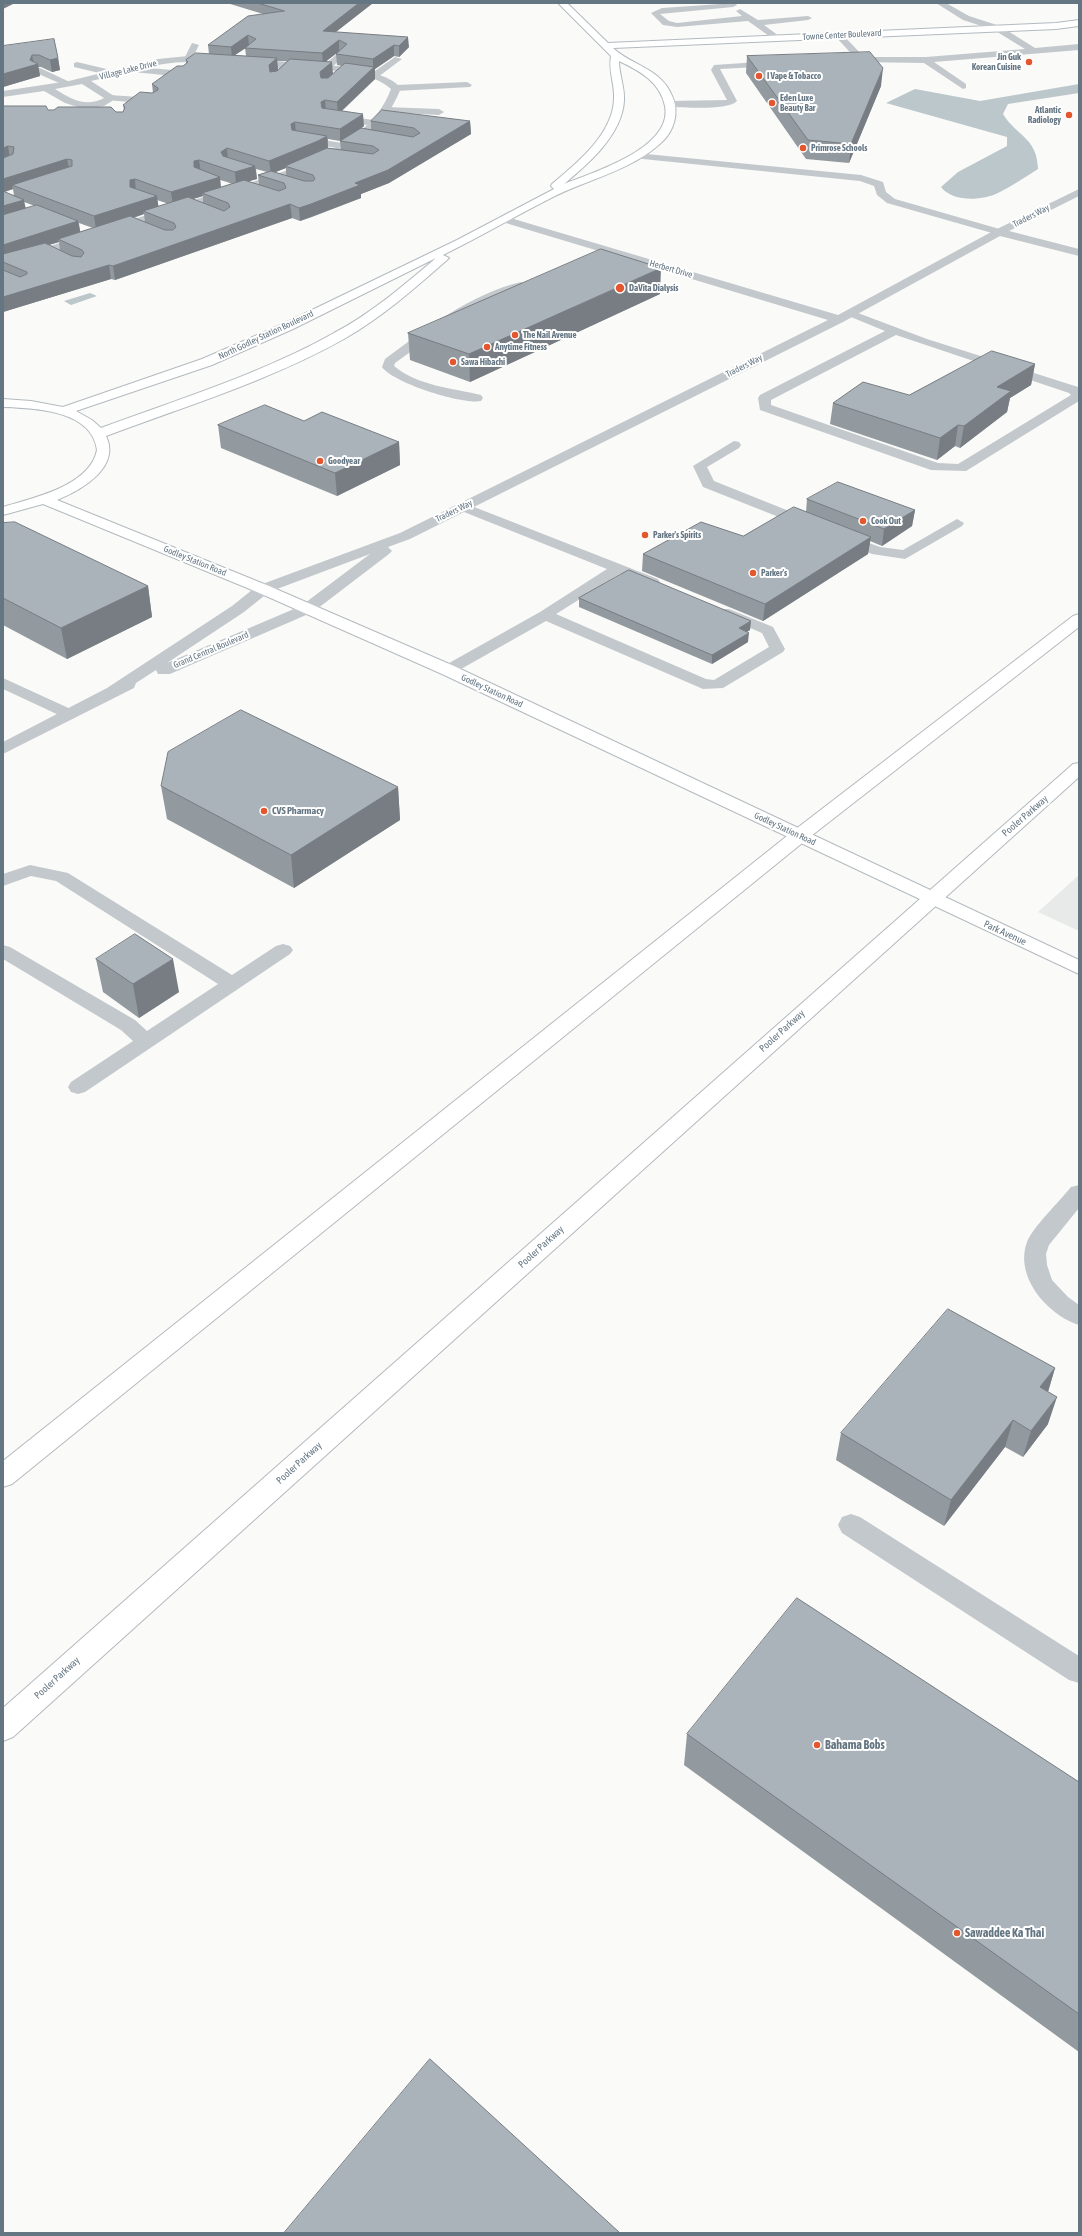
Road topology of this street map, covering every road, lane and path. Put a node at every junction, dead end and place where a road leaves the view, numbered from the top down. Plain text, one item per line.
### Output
1 (562, 3) edge
2 (940, 3) edge
3 (731, 4) edge
4 (808, 18) dead end
5 (753, 21) junction
6 (1079, 23) edge
7 (997, 28) junction
8 (1079, 32) edge
9 (839, 36) junction
10 (1012, 36) junction
11 (776, 38) junction
12 (848, 44) junction
13 (195, 46) dead end
14 (605, 46) junction
15 (1079, 48) edge
16 (755, 49) dead end
17 (1034, 51) junction
18 (342, 54) edge
19 (639, 55) dead end
20 (616, 56) junction
21 (242, 58) edge
22 (188, 59) junction
23 (398, 59) edge
24 (847, 60) edge
25 (862, 60) junction
26 (878, 60) junction
27 (926, 60) junction
28 (226, 61) edge
29 (783, 63) edge
30 (77, 65) dead end
31 (290, 66) junction
32 (126, 69) junction
33 (325, 69) junction
34 (37, 70) edge
35 (345, 70) junction
36 (888, 71) dead end
37 (112, 73) junction
38 (184, 74) edge
39 (279, 75) edge
40 (375, 75) junction
41 (402, 76) dead end
42 (335, 79) edge
43 (388, 79) junction
44 (84, 81) junction
45 (69, 84) junction
46 (467, 85) dead end
47 (963, 86) dead end
48 (46, 88) junction
49 (396, 88) junction
50 (3, 94) edge
51 (109, 98) junction
52 (154, 101) edge
53 (100, 103) junction
54 (670, 104) junction
55 (386, 110) junction
56 (111, 112) edge
57 (439, 112) dead end
58 (326, 117) edge
59 (375, 122) junction
60 (391, 122) edge
61 (358, 136) junction
62 (372, 138) edge
63 (296, 139) edge
64 (342, 146) junction
65 (324, 156) junction
66 (636, 156) junction
67 (345, 159) edge
68 (257, 174) edge
69 (271, 179) junction
70 (286, 183) edge
71 (221, 185) edge
72 (239, 189) junction
73 (1079, 192) edge
74 (259, 193) edge
75 (548, 195) junction
76 (158, 205) edge
77 (189, 205) junction
78 (173, 210) junction
79 (203, 211) edge
80 (503, 219) junction
81 (131, 224) junction
82 (144, 229) edge
83 (81, 230) edge
84 (999, 232) junction
85 (95, 236) junction
86 (461, 242) junction
87 (607, 250) junction
88 (46, 251) junction
89 (1079, 253) edge
90 (593, 256) edge
91 (60, 258) edge
92 (3, 265) edge
93 (528, 282) edge
94 (844, 316) junction
95 (895, 331) junction
96 (477, 398) dead end
97 (3, 403) edge
98 (64, 411) junction
99 (100, 433) junction
100 (734, 445) dead end
101 (45, 500) junction
102 (464, 507) junction
103 (3, 511) edge
104 (957, 523) dead end
105 (405, 536) junction
106 (619, 568) junction
107 (665, 587) edge
108 (263, 589) junction
109 (713, 607) edge
110 (307, 608) junction
111 (544, 615) junction
112 (1079, 619) edge
113 (448, 670) junction
114 (3, 684) edge
115 (114, 690) junction
116 (69, 714) junction
117 (3, 749) edge
118 (1079, 768) edge
119 (799, 836) junction
120 (3, 880) edge
121 (930, 899) junction
122 (284, 950) dead end
123 (3, 951) edge
124 (1079, 968) edge
125 (232, 984) junction
126 (146, 1042) junction
127 (78, 1087) dead end
128 (1079, 1193) edge
129 (1079, 1316) edge
130 (3, 1476) edge
131 (851, 1525) dead end
132 (1079, 1671) edge
133 (3, 1727) edge

1 - 14 street
2 - 7 lane
3 - 5 lane
3 - 5 lane
4 - 5 lane
5 - 11 lane
6 - 7 street, Towne Center Boulevard
7 - 9 street, Towne Center Boulevard
7 - 10 lane
8 - 10 street, Towne Center Boulevard
9 - 11 street, Towne Center Boulevard
9 - 12 lane
10 - 12 street, Towne Center Boulevard
10 - 17 lane
11 - 14 street, Towne Center Boulevard
12 - 16 street, Towne Center Boulevard
12 - 25 lane
13 - 22 lane
14 - 20 street
15 - 17 lane
17 - 27 lane
18 - 33 lane
19 - 20 street
20 - 54 street
20 - 75 street, North Godley Station Boulevard
21 - 31 street
22 - 28 street, Village Lake Drive
22 - 32 street, Village Lake Drive
23 - 40 lane
24 - 25 lane
25 - 26 lane
26 - 27 lane
26 - 36 lane
27 - 47 lane
29 - 54 lane
30 - 37 lane
31 - 33 street
31 - 39 lane
32 - 37 street, Village Lake Drive
32 - 38 lane
33 - 35 street
34 - 45 lane
35 - 40 street
35 - 42 lane
37 - 44 street, Village Lake Drive
40 - 43 street
41 - 43 lane
43 - 49 street
44 - 45 street, Village Lake Drive
44 - 51 street, Village Lake Drive
45 - 48 street, Village Lake Drive
46 - 49 lane
48 - 50 street, Village Lake Drive
48 - 53 street
49 - 55 street
51 - 52 lane
51 - 53 street
53 - 56 lane
54 - 66 street, North Godley Station Boulevard
55 - 57 lane
55 - 59 street
58 - 59 lane
59 - 60 lane
59 - 61 street
61 - 62 lane
61 - 64 street
63 - 64 lane
64 - 65 street
65 - 67 lane
65 - 69 street
66 - 75 street, North Godley Station Boulevard
66 - 84 lane
68 - 69 lane
69 - 70 lane
69 - 72 street
71 - 72 lane
72 - 74 lane
72 - 77 street
73 - 84 street, Traders Way
75 - 80 street, North Godley Station Boulevard
76 - 78 lane
77 - 78 street
77 - 79 lane
78 - 81 street
80 - 86 street, North Godley Station Boulevard
80 - 87 street, Herbert Drive
81 - 82 lane
81 - 85 street
83 - 85 street
84 - 89 street
84 - 94 street, Traders Way
85 - 88 street
86 - 98 street, North Godley Station Boulevard
86 - 99 street, North Godley Station Boulevard
87 - 90 lane
87 - 94 street, Herbert Drive
88 - 91 lane
88 - 92 street
93 - 96 lane
94 - 95 lane
94 - 102 street, Traders Way
95 - 95 lane
97 - 98 street
98 - 99 street
99 - 101 street
100 - 104 lane
101 - 103 street
101 - 108 street, Godley Station Road
102 - 105 street, Traders Way
102 - 106 lane
105 - 108 street, Traders Way
105 - 110 street, Traders Way
106 - 107 lane
106 - 111 lane
108 - 110 street, Godley Station Road
108 - 115 street, Grand Central Boulevard
109 - 111 lane
110 - 113 street, Godley Station Road
110 - 115 street, Grand Central Boulevard
111 - 113 lane
112 - 119 street
113 - 119 street, Godley Station Road
114 - 116 lane
115 - 116 street, Grand Central Boulevard
116 - 117 street, Grand Central Boulevard
118 - 121 street, Pooler Parkway
119 - 121 street, Godley Station Road
119 - 130 street
120 - 125 lane
121 - 124 street, Park Avenue
121 - 133 street, Pooler Parkway
122 - 125 lane
123 - 126 lane
125 - 126 lane
126 - 127 lane
128 - 129 lane
131 - 132 lane

